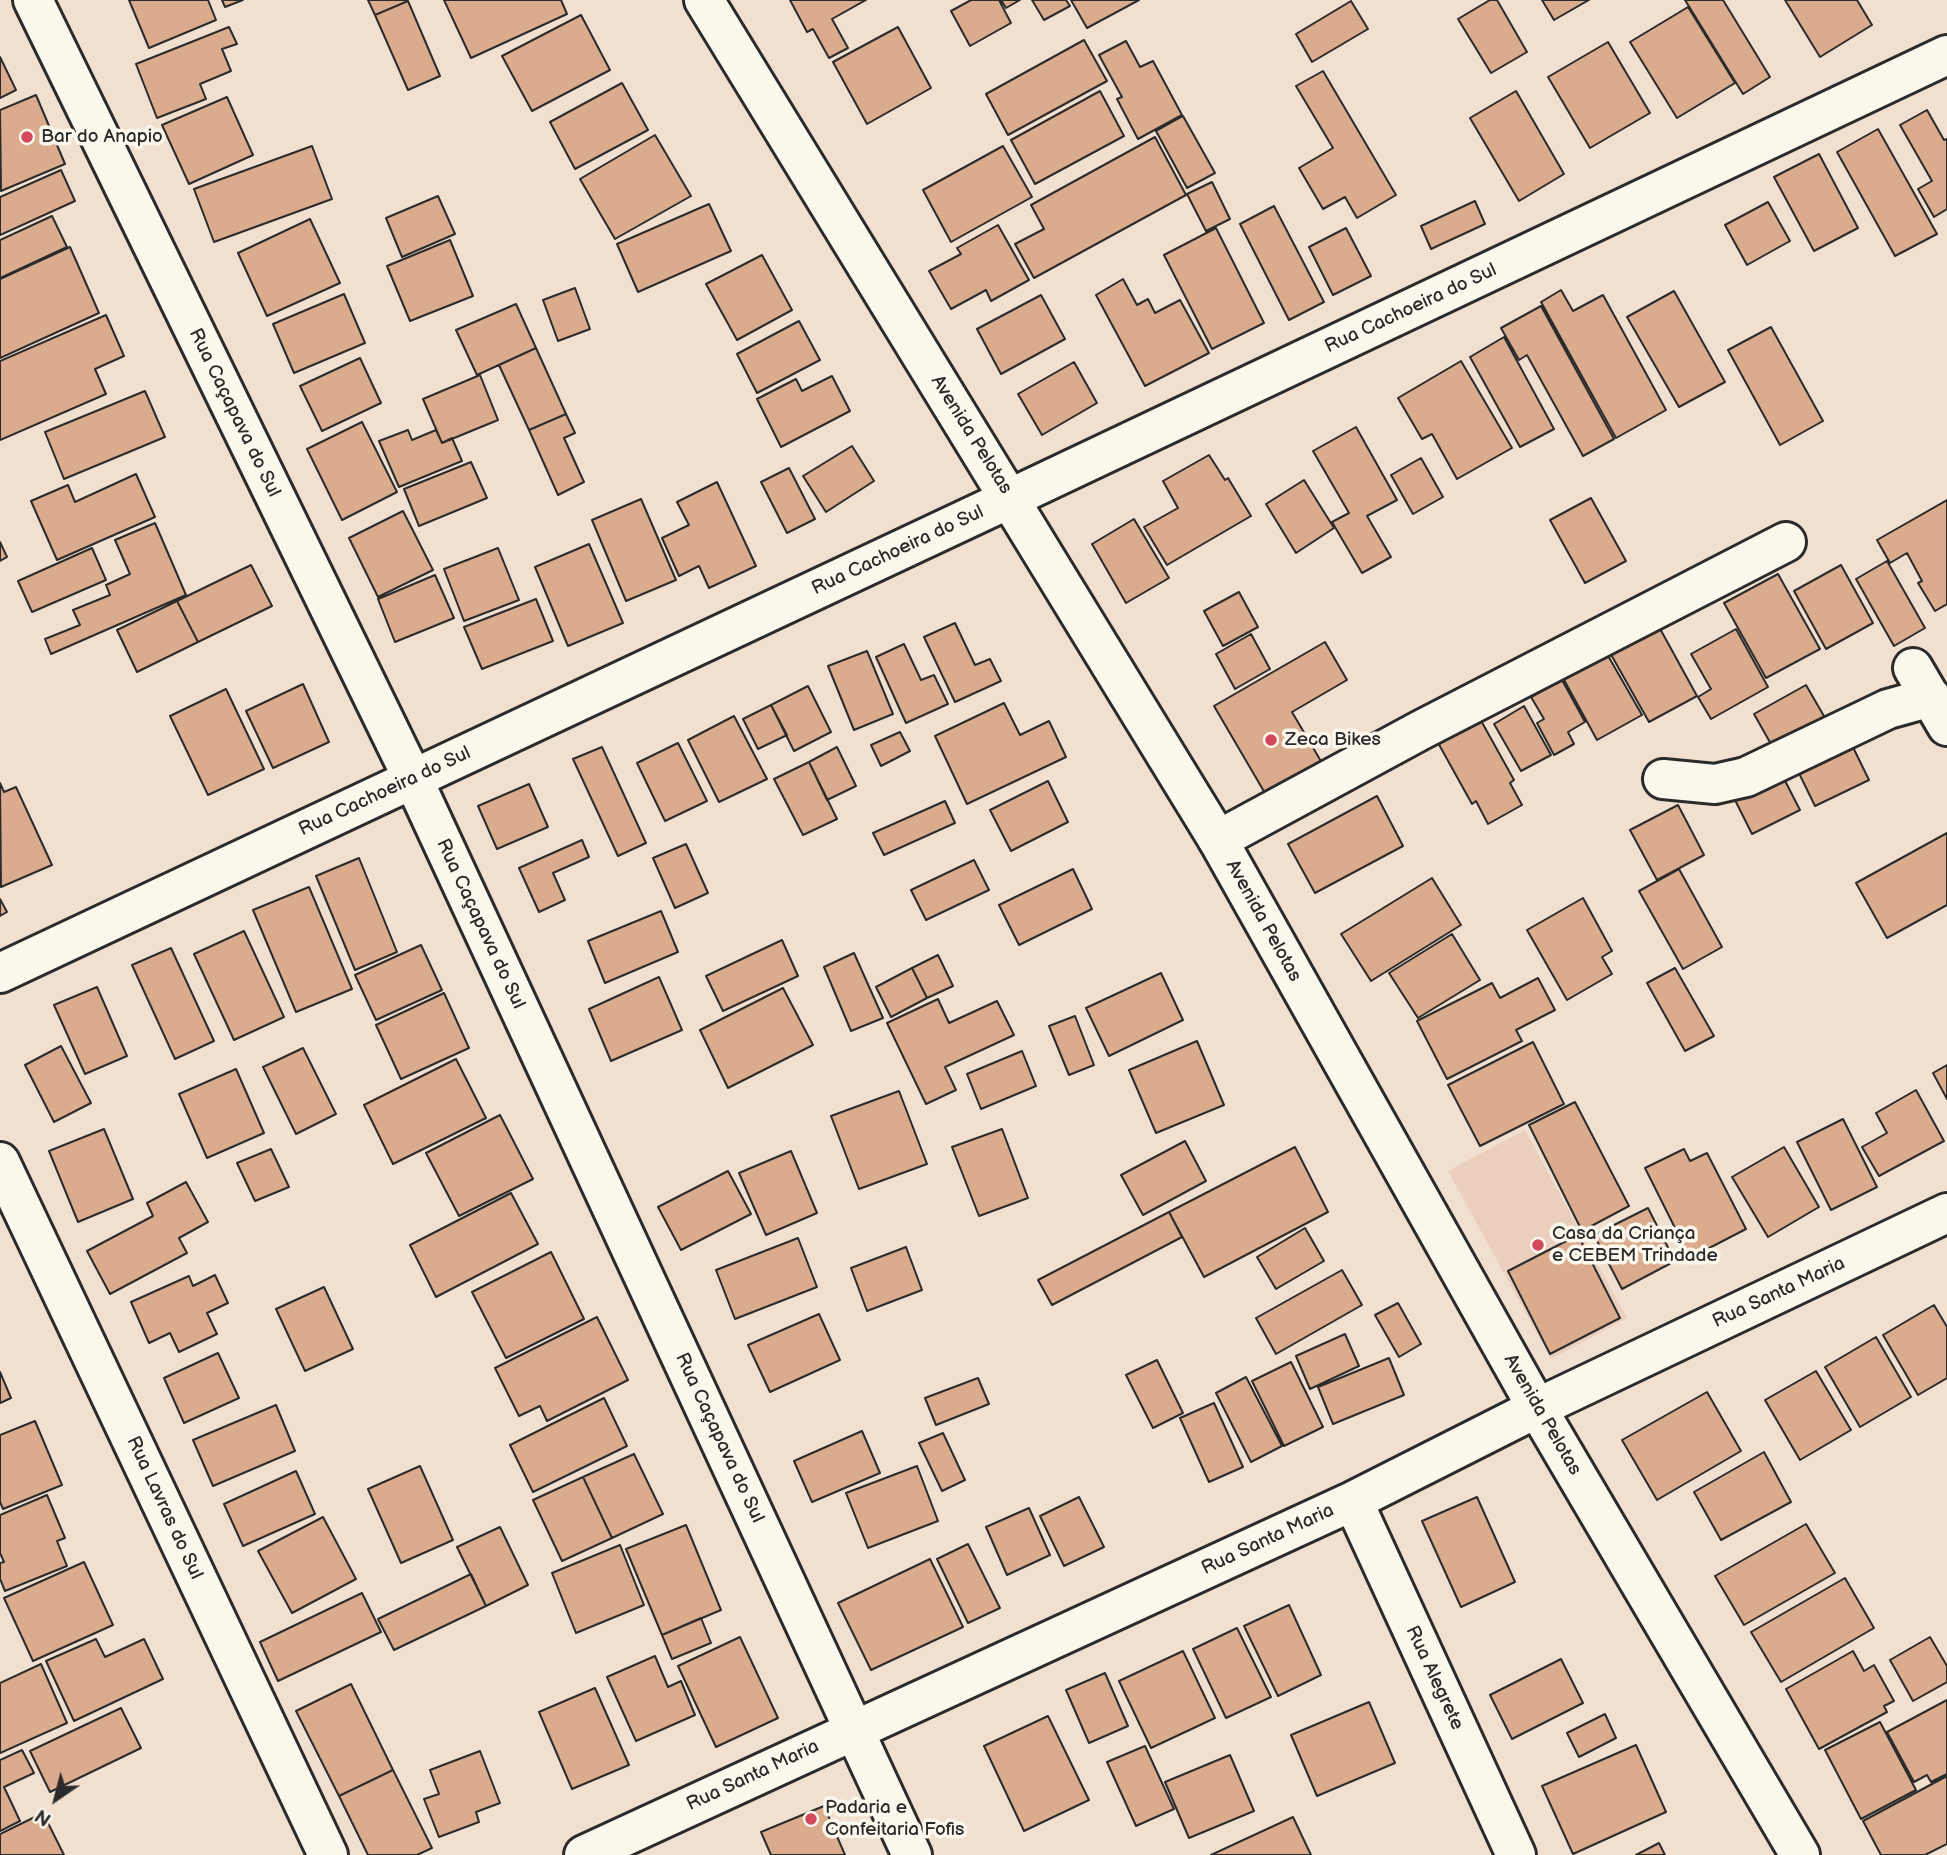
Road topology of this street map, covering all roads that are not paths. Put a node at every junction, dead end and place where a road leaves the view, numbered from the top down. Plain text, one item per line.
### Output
1 (33, 0) edge
2 (704, 0) edge
3 (1947, 55) edge
4 (1011, 498) junction
5 (1786, 542) dead end
6 (1930, 697) edge
7 (413, 779) junction
8 (1663, 779) dead end
9 (1217, 840) junction
10 (0, 973) edge
11 (0, 1162) edge
12 (1947, 1213) edge
13 (1537, 1408) junction
14 (1353, 1501) junction
15 (855, 1729) junction
16 (328, 1855) edge
17 (584, 1855) edge
18 (912, 1855) edge
19 (1516, 1855) edge
20 (1800, 1855) edge

1 - 7 street, Rua Caçapava do Sul
2 - 4 street, Avenida Pelotas
3 - 4 street, Rua Cachoeira do Sul
4 - 7 street, Rua Cachoeira do Sul
4 - 9 street, Avenida Pelotas
5 - 9 street
6 - 8 street
7 - 10 street, Rua Cachoeira do Sul
7 - 15 street, Rua Caçapava do Sul
9 - 13 street, Avenida Pelotas
11 - 16 street, Rua Lavras do Sul
12 - 13 street, Rua Santa Maria
13 - 14 street, Rua Santa Maria
13 - 20 street, Avenida Pelotas
14 - 15 street, Rua Santa Maria
14 - 19 street, Rua Alegrete
15 - 17 street, Rua Santa Maria
15 - 18 street, Rua Caçapava do Sul

